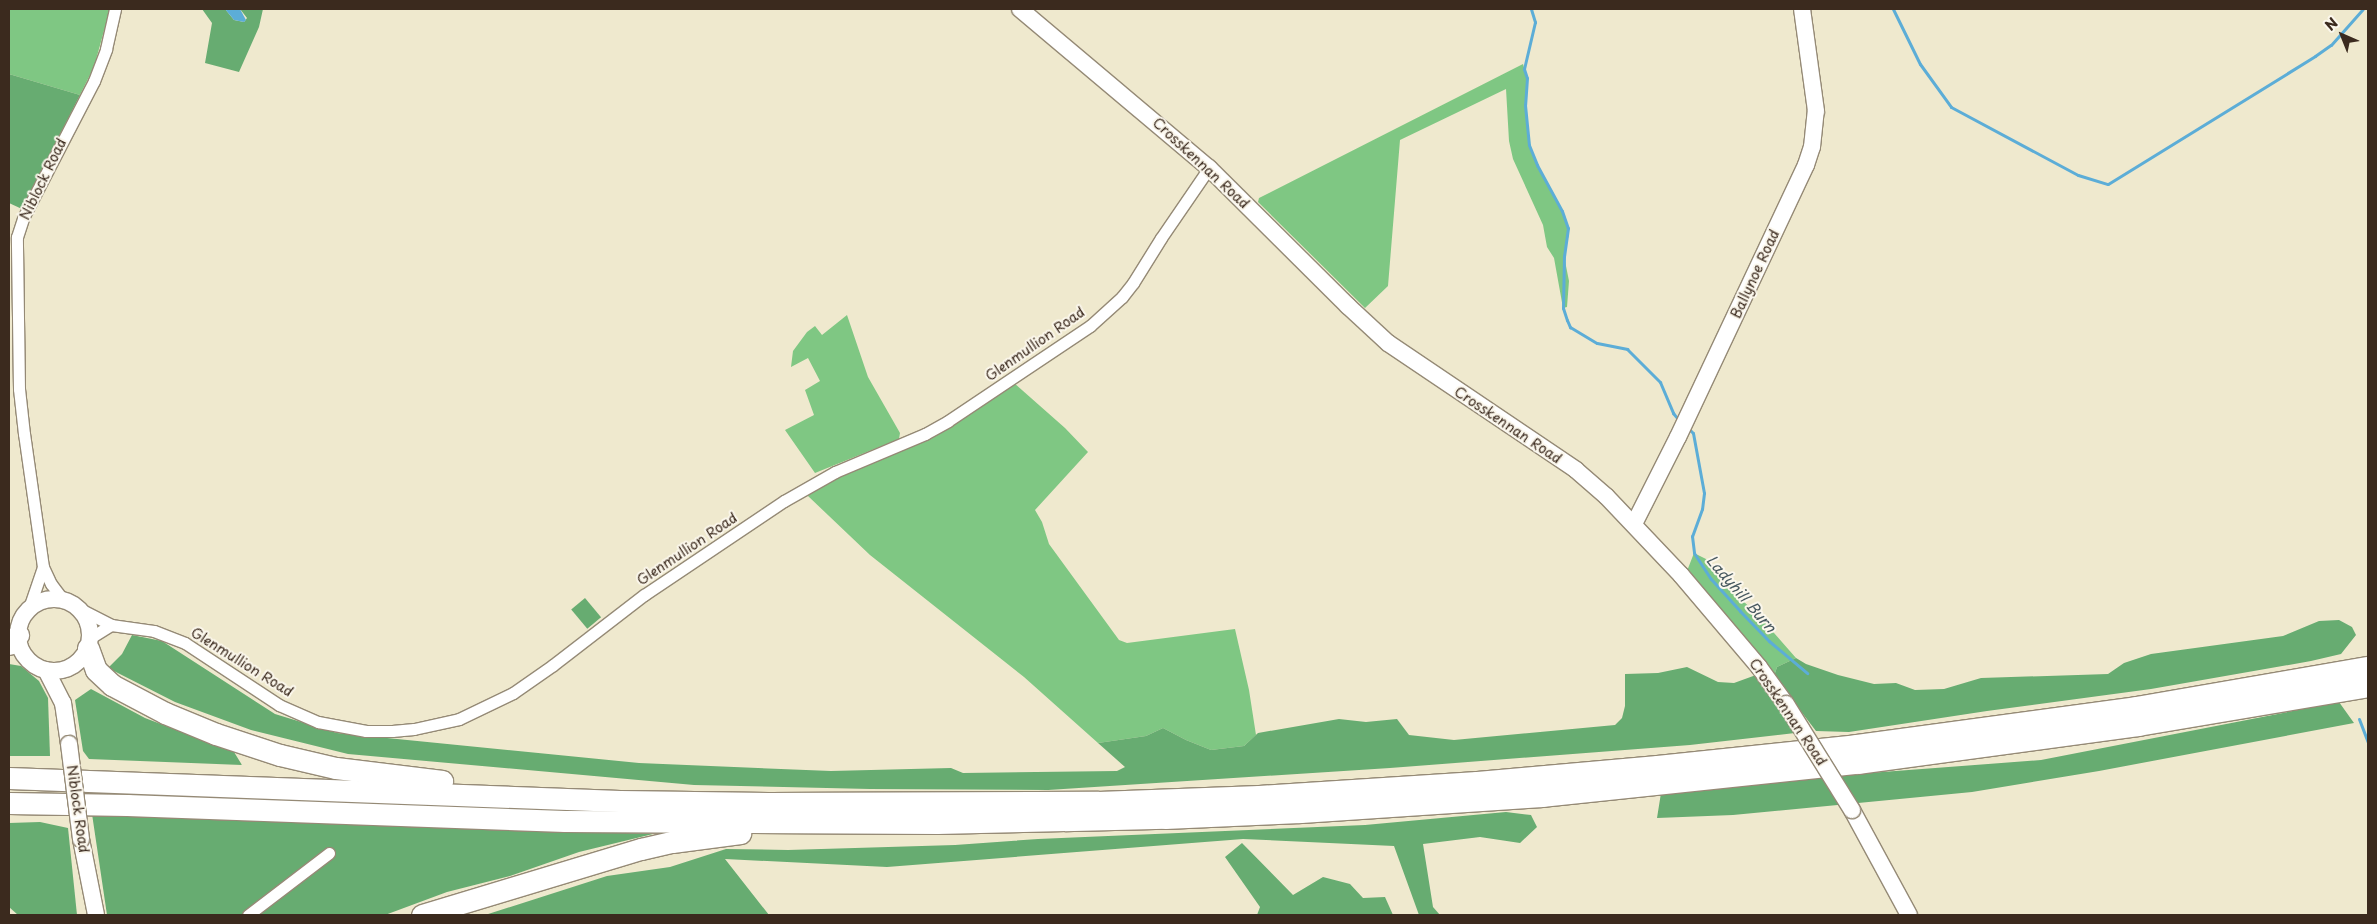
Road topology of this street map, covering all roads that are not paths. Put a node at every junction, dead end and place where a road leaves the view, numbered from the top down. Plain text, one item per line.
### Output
1 (115, 9) edge
2 (1020, 9) edge
3 (1802, 9) edge
4 (1209, 168) junction
5 (1634, 524) junction
6 (42, 567) junction
7 (70, 604) junction
8 (28, 611) junction
9 (111, 625) junction
10 (14, 639) edge
11 (89, 643) junction
12 (74, 666) junction
13 (2368, 667) edge
14 (46, 670) junction
15 (2368, 686) edge
16 (63, 703) junction
17 (9, 778) edge
18 (620, 801) junction
19 (9, 803) edge
20 (807, 822) junction
21 (329, 853) dead end
22 (96, 915) edge
23 (248, 915) edge
24 (422, 915) edge
25 (1909, 915) edge

1 - 6 street, Niblock Road
2 - 4 street, Crosskennan Road
3 - 5 street, Ballynoe Road
4 - 5 street, Crosskennan Road
4 - 9 street, Glenmullion Road
5 - 25 street, Crosskennan Road, bridge
6 - 7 street, Niblock Road
6 - 8 street, Niblock Road
7 - 8 street
7 - 9 street, Glenmullion Road
7 - 11 street
8 - 10 street
9 - 11 street
10 - 14 street
11 - 12 street
11 - 18 highway
12 - 14 street
12 - 16 street, Niblock Road
13 - 18 highway
14 - 16 street, Niblock Road
15 - 20 highway
16 - 22 street, Niblock Road, bridge
17 - 18 highway
19 - 20 highway
20 - 24 highway
21 - 23 street

